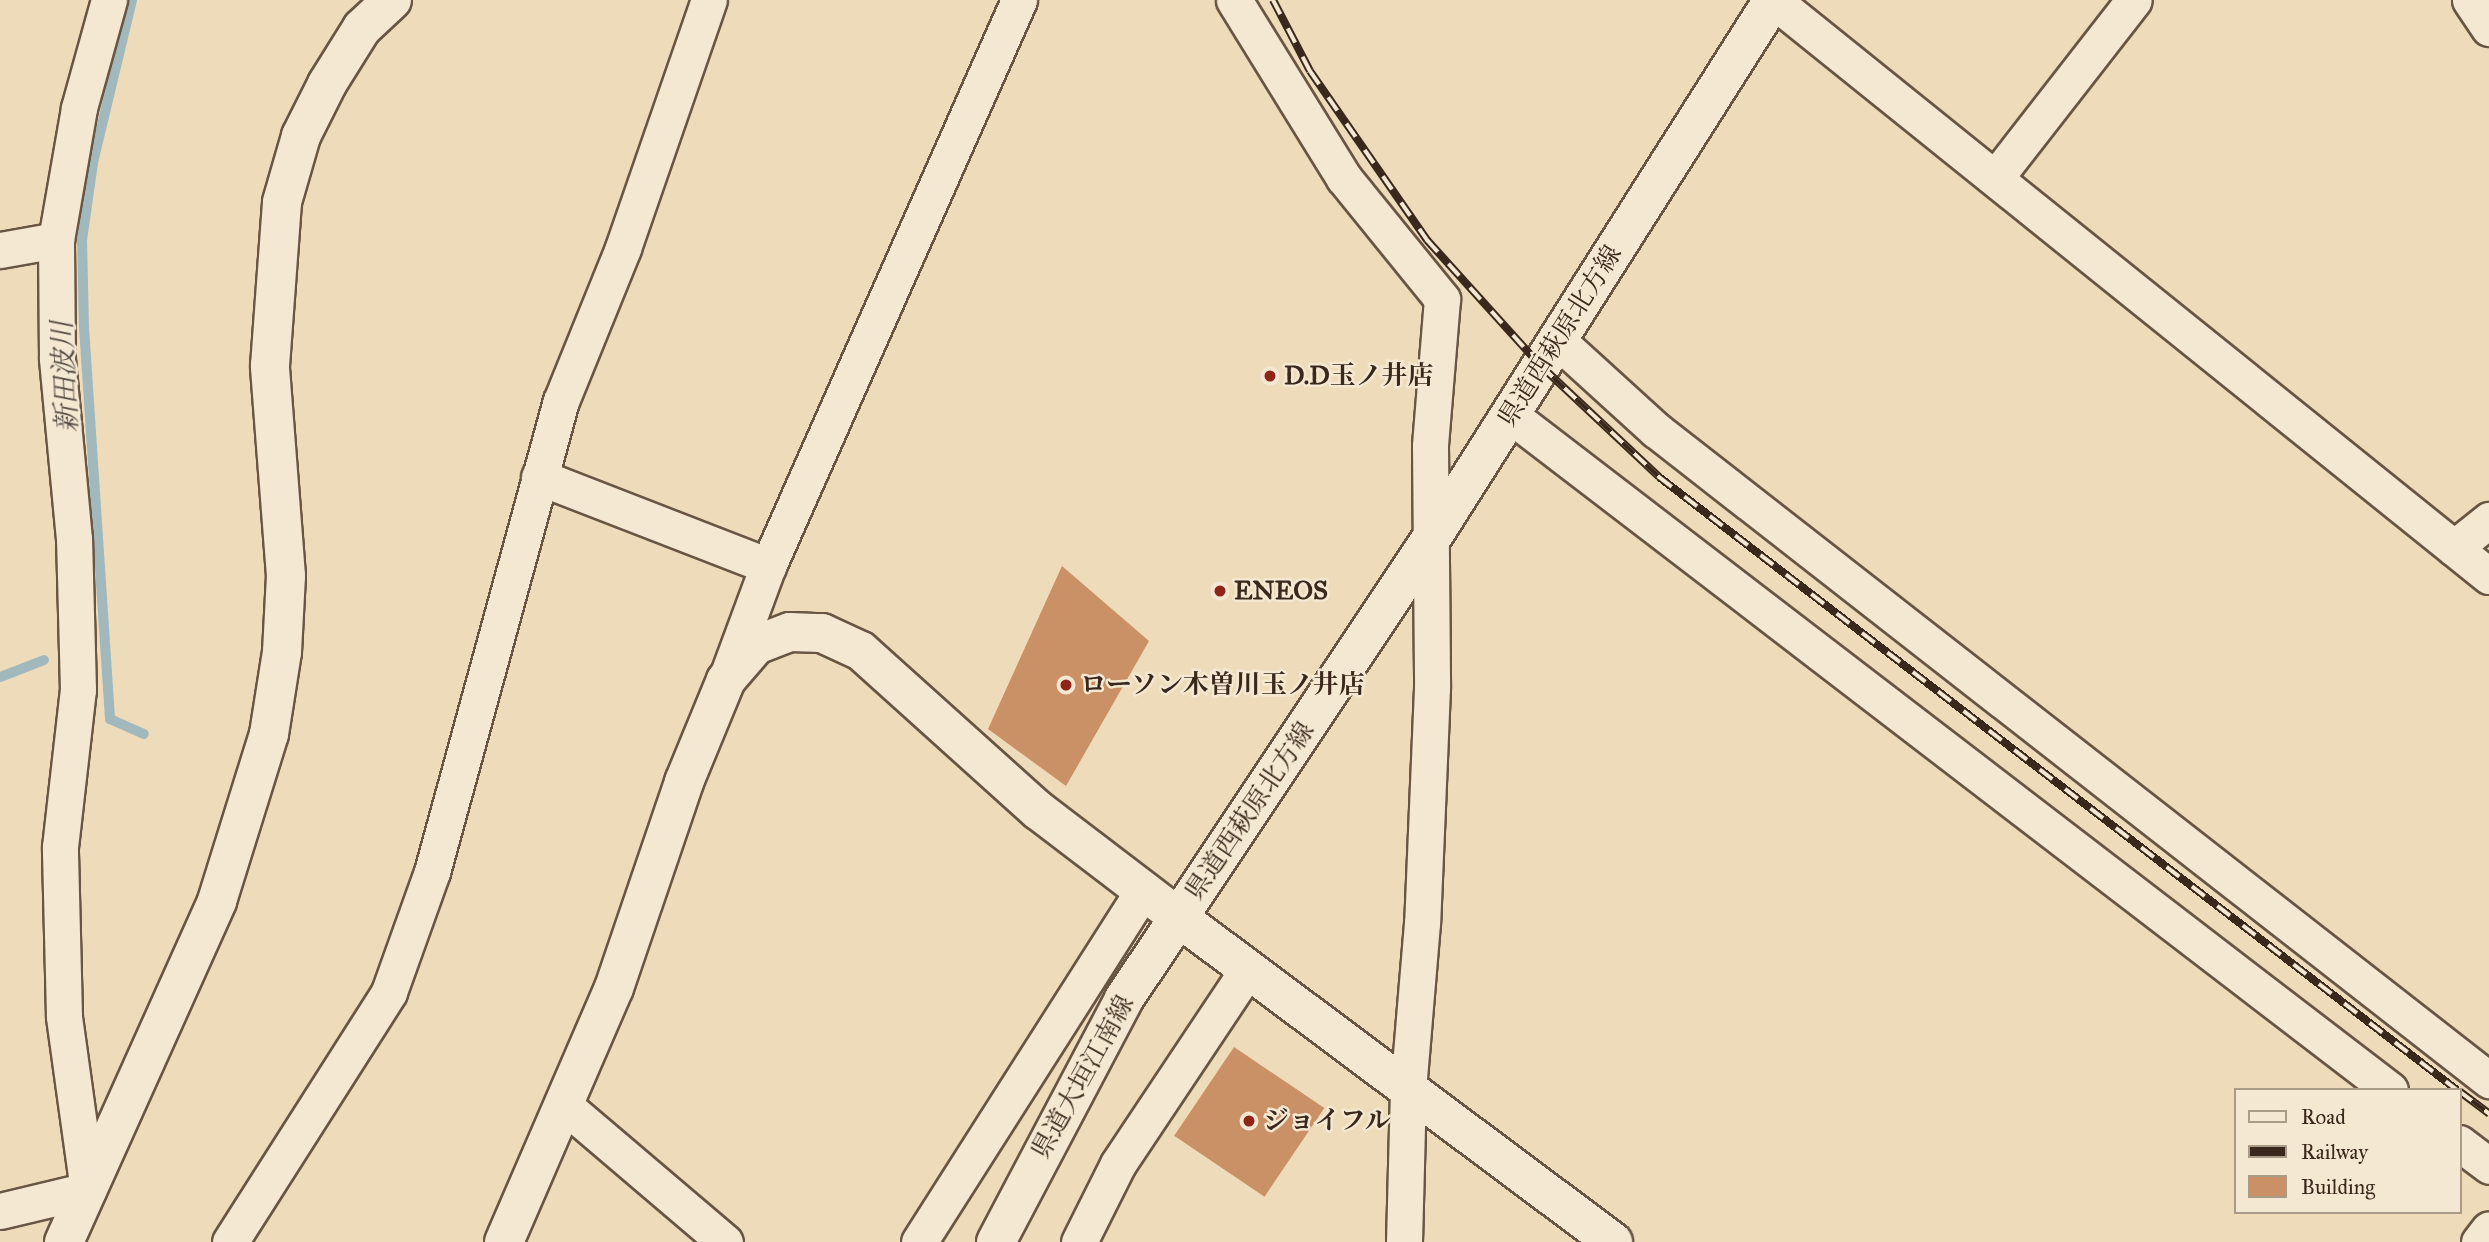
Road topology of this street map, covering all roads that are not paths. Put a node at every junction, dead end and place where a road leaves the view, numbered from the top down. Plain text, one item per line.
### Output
1 (109, 0) edge
2 (392, 0) edge
3 (709, 0) edge
4 (1019, 0) edge
5 (1234, 0) edge
6 (1773, 0) edge
7 (2134, 0) edge
8 (2469, 0) edge
9 (2489, 28) edge
10 (1996, 177) junction
11 (56, 240) junction
12 (0, 250) edge
13 (1558, 340) junction
14 (1510, 415) junction
15 (540, 477) junction
16 (2489, 520) edge
17 (1433, 536) junction
18 (2454, 548) junction
19 (768, 566) junction
20 (2489, 576) edge
21 (726, 680) junction
22 (1143, 890) junction
23 (1178, 917) junction
24 (1248, 969) junction
25 (2489, 1080) edge
26 (2387, 1088) edge
27 (1408, 1089) junction
28 (565, 1106) junction
29 (2461, 1145) edge
30 (2489, 1166) edge
31 (88, 1190) junction
32 (0, 1211) edge
33 (2489, 1229) edge
34 (64, 1242) edge
35 (230, 1242) edge
36 (504, 1242) edge
37 (725, 1242) edge
38 (919, 1242) edge
39 (996, 1242) edge
40 (1079, 1242) edge
41 (1404, 1242) edge
42 (1613, 1242) edge
43 (2479, 1242) edge

1 - 11 street
2 - 31 street
3 - 15 street
4 - 19 street
5 - 17 street
6 - 10 street
6 - 13 street, 県道西萩原北方線
7 - 10 street
8 - 9 street
10 - 18 street
11 - 12 street
11 - 31 street
13 - 14 street, 県道西萩原北方線
13 - 25 street
14 - 17 street, 県道西萩原北方線
14 - 26 street
15 - 19 street
15 - 35 street
16 - 18 street
17 - 23 street, 県道西萩原北方線
17 - 27 street
18 - 20 street
19 - 21 street
21 - 22 street
21 - 28 street
22 - 23 street
22 - 38 street
23 - 24 street, 県道西萩原北方線
23 - 39 street, 県道大垣江南線
24 - 27 street, 県道西萩原北方線
24 - 40 street
27 - 41 street
27 - 42 street, 県道西萩原北方線
28 - 36 street
28 - 37 street
29 - 30 street
31 - 32 street
31 - 34 street
33 - 43 street

